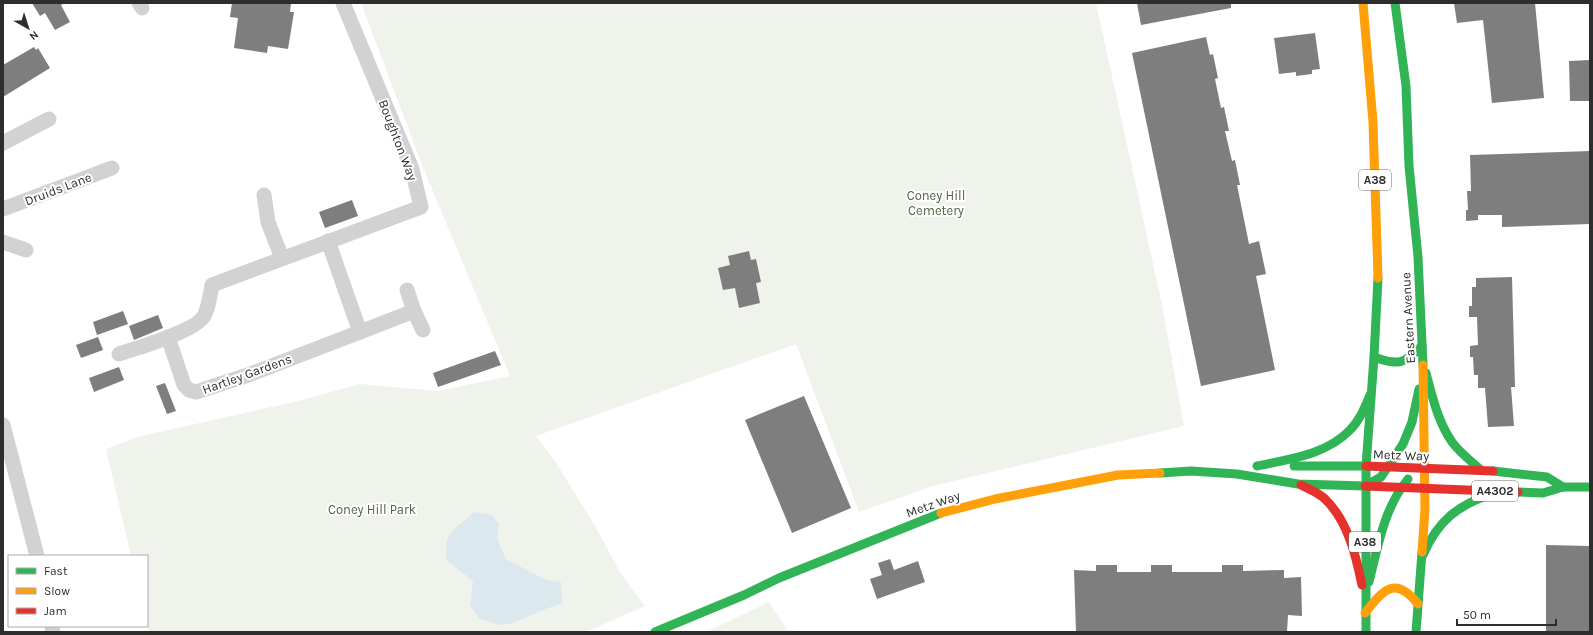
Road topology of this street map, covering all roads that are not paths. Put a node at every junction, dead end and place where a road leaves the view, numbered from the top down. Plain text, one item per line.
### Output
1 (343, 3) edge
2 (1363, 3) edge
3 (1395, 3) edge
4 (49, 119) dead end
5 (3, 143) edge
6 (112, 168) dead end
7 (264, 195) dead end
8 (3, 210) edge
9 (328, 241) junction
10 (3, 242) edge
11 (26, 250) dead end
12 (282, 258) junction
13 (407, 290) dead end
14 (414, 311) junction
15 (423, 330) dead end
16 (360, 332) junction
17 (168, 337) junction
18 (1422, 346) junction
19 (119, 354) dead end
20 (1374, 357) junction
21 (1423, 361) junction
22 (1372, 390) junction
23 (3, 425) edge
24 (1257, 466) junction
25 (1366, 466) junction
26 (1389, 467) junction
27 (1424, 468) junction
28 (1481, 470) junction
29 (1237, 474) junction
30 (1298, 484) junction
31 (1365, 486) junction
32 (1563, 487) junction
33 (1590, 487) edge
34 (1400, 488) junction
35 (1425, 489) junction
36 (1502, 491) junction
37 (37, 555) edge
38 (1422, 555) junction
39 (1365, 599) junction
40 (1418, 604) junction
41 (1365, 613) junction
42 (655, 632) edge
43 (1366, 632) edge
44 (1416, 632) edge

1 - 9 street, Boughton Way
2 - 20 main road, A38
3 - 18 main road, Eastern Avenue / A38
4 - 5 street
6 - 8 street, Druids Lane
7 - 12 street
9 - 12 street, Boughton Way
9 - 16 street
10 - 11 street
12 - 17 street, Boughton Way
13 - 14 street
14 - 15 street
14 - 16 street, Hartley Gardens
16 - 17 street, Hartley Gardens
17 - 19 street, Boughton Way
18 - 20 main road
18 - 21 main road, Eastern Avenue / A38
20 - 22 main road, A38
21 - 26 main road
21 - 27 main road, Eastern Avenue / A38
21 - 28 main road
22 - 24 main road
22 - 25 main road, A38
23 - 37 street
24 - 25 main road, Metz Way
24 - 29 main road, Metz Way
25 - 26 main road, Metz Way / A4302
25 - 31 main road, A38
26 - 27 main road, Metz Way / A4302
26 - 31 main road
27 - 28 main road, Metz Way / A4302
27 - 34 main road
27 - 35 main road, Eastern Avenue / A38
28 - 32 main road, Metz Way / A4302
29 - 30 main road, Metz Way
29 - 42 main road, Metz Way
30 - 31 main road, Metz Way
30 - 39 main road
31 - 34 main road, Metz Way / A4302
31 - 39 main road, A38
32 - 33 main road, Metz Way / A4302
32 - 36 main road, Metz Way / A4302
34 - 35 main road, Metz Way / A4302
34 - 39 main road
35 - 36 main road, Metz Way / A4302
35 - 38 main road, Eastern Avenue / A38
36 - 38 main road
38 - 40 main road, Eastern Avenue / A38
39 - 41 main road, A38
40 - 41 main road
40 - 44 main road, Eastern Avenue / A38
41 - 43 main road, A38

